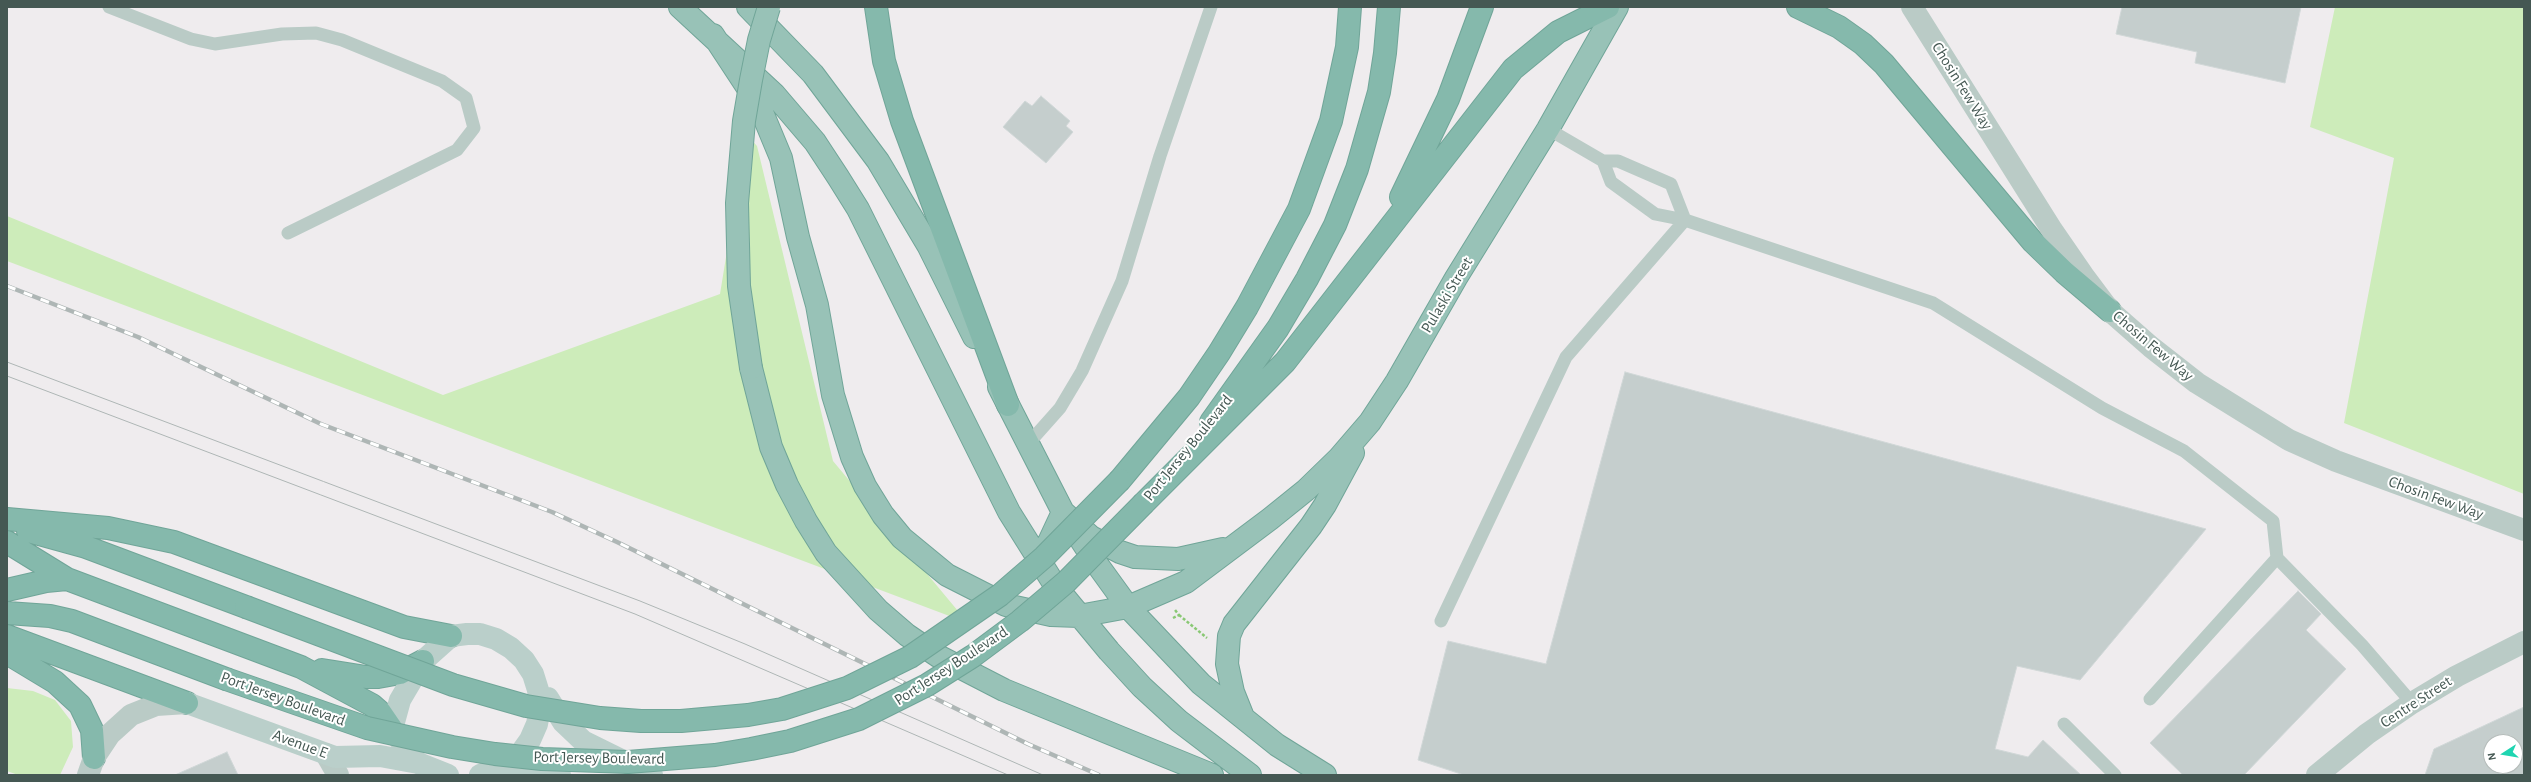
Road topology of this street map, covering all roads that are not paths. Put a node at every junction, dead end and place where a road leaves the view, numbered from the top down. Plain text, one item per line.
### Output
1 (109, 7) edge
2 (680, 7) edge
3 (748, 7) edge
4 (769, 7) edge
5 (876, 7) edge
6 (1211, 7) edge
7 (1350, 7) edge
8 (1389, 7) edge
9 (1482, 7) edge
10 (1608, 7) edge
11 (1617, 7) edge
12 (1798, 7) edge
13 (1912, 7) edge
14 (713, 35) junction
15 (1548, 129) junction
16 (1603, 161) junction
17 (1685, 220) junction
18 (288, 233) dead end
19 (1370, 252) junction
20 (2110, 311) junction
21 (1008, 405) junction
22 (1370, 422) junction
23 (1028, 444) junction
24 (1144, 503) junction
25 (1063, 512) junction
26 (7, 519) edge
27 (7, 526) edge
28 (2524, 530) edge
29 (7, 542) edge
30 (1233, 546) junction
31 (1037, 558) junction
32 (2277, 558) junction
33 (67, 579) junction
34 (972, 588) junction
35 (7, 590) edge
36 (1128, 607) junction
37 (7, 613) edge
38 (1079, 616) junction
39 (1441, 621) dead end
40 (7, 636) edge
41 (451, 636) junction
42 (2524, 642) edge
43 (7, 653) edge
44 (423, 660) junction
45 (301, 666) junction
46 (533, 674) junction
47 (2150, 700) dead end
48 (187, 703) junction
49 (2412, 703) junction
50 (1244, 720) junction
51 (2064, 724) dead end
52 (393, 731) junction
53 (326, 754) junction
54 (418, 763) junction
55 (91, 767) edge
56 (486, 773) edge
57 (338, 775) edge
58 (448, 775) edge
59 (560, 775) edge
60 (652, 775) edge
61 (1212, 775) edge
62 (1250, 775) edge
63 (1325, 775) edge
64 (2115, 775) edge
65 (2317, 775) edge

1 - 18 lane
2 - 14 highway
3 - 21 highway
4 - 61 highway, bridge
5 - 21 highway
6 - 23 lane
7 - 27 highway, Port Jersey Boulevard, bridge
8 - 24 highway, Port Jersey Boulevard
9 - 19 highway
10 - 19 highway
11 - 15 highway, Pulaski Street
12 - 20 highway
13 - 20 street, Chosin Few Way
14 - 31 highway
14 - 34 highway, Pulaski Street
15 - 16 lane
15 - 22 highway, Pulaski Street
16 - 17 lane
16 - 17 lane
17 - 32 lane
17 - 39 lane
19 - 24 highway
20 - 28 street, Chosin Few Way
21 - 23 highway
22 - 30 highway, Pulaski Street
22 - 50 highway
23 - 25 highway
24 - 37 highway, Port Jersey Boulevard, bridge
25 - 30 highway, Pulaski Street
25 - 31 highway
25 - 36 highway
26 - 41 highway
29 - 33 highway
30 - 36 highway, Pulaski Street
31 - 34 highway
31 - 38 highway
32 - 47 lane
32 - 49 lane
33 - 35 highway
33 - 45 highway
34 - 38 highway, Pulaski Street
36 - 38 highway, Pulaski Street
36 - 50 highway
38 - 62 highway
40 - 48 highway
41 - 44 main road
41 - 46 main road
42 - 49 street, Centre Street
43 - 55 highway
44 - 45 highway
44 - 52 main road
45 - 52 highway
46 - 56 main road
46 - 60 main road
48 - 53 main road, Avenue E
48 - 55 street
49 - 65 street, Centre Street
50 - 63 highway
51 - 64 lane
52 - 54 main road
53 - 54 main road, Avenue E
53 - 57 street
54 - 58 main road, Avenue E
56 - 59 main road

